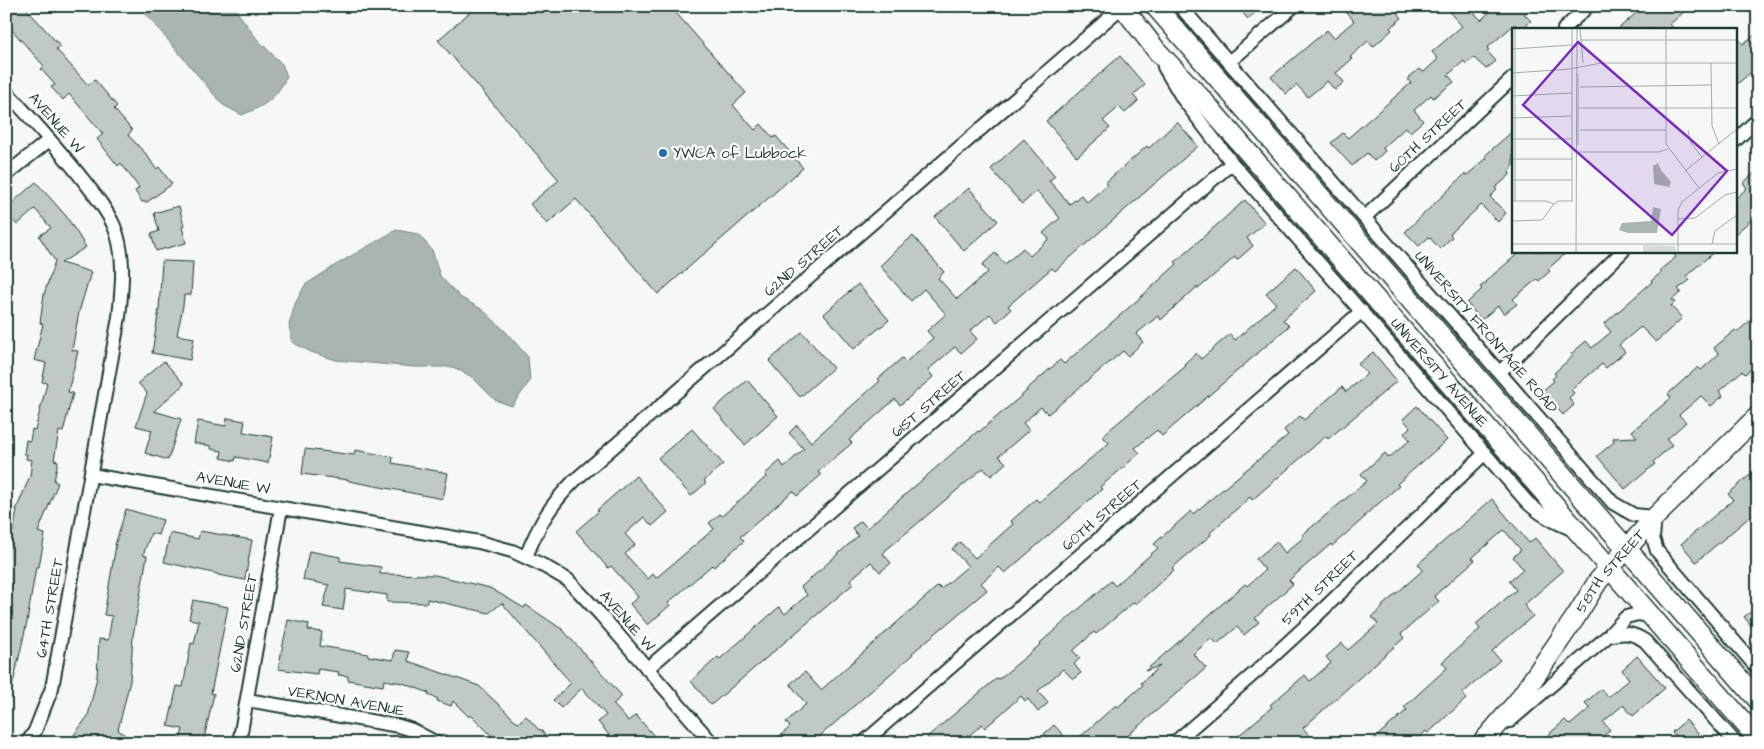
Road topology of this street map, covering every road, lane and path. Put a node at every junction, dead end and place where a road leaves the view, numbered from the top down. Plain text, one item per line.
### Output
1 (1122, 6) edge
2 (1155, 6) edge
3 (1180, 6) edge
4 (1294, 6) edge
5 (1588, 6) edge
6 (1565, 28) edge
7 (1156, 51) junction
8 (1229, 62) junction
9 (1512, 79) edge
10 (6, 91) edge
11 (1758, 119) edge
12 (50, 140) junction
13 (1736, 140) edge
14 (1232, 163) junction
15 (6, 175) edge
16 (1366, 217) junction
17 (1622, 252) edge
18 (1362, 311) junction
19 (1500, 372) junction
20 (1758, 416) edge
21 (1485, 453) junction
22 (90, 475) junction
23 (281, 508) junction
24 (1655, 517) junction
25 (1578, 532) junction
26 (1626, 550) junction
27 (526, 557) junction
28 (1610, 568) junction
29 (1651, 616) junction
30 (1608, 636) junction
31 (647, 669) junction
32 (1758, 669) edge
33 (247, 700) junction
34 (1758, 700) edge
35 (1758, 739) edge
36 (27, 743) edge
37 (240, 743) edge
38 (437, 743) edge
39 (712, 743) edge
40 (863, 743) edge
41 (1174, 743) edge
42 (1482, 743) edge
43 (1736, 743) edge

1 - 7 main road, UNIVERSITY AVENUE
1 - 27 street, 62ND STREET
2 - 26 main road, UNIVERSITY AVENUE
3 - 8 street, UNIVERSITY FRONTAGE ROAD
4 - 8 street
5 - 6 street
7 - 14 street
7 - 25 main road, UNIVERSITY AVENUE
8 - 16 street, UNIVERSITY FRONTAGE ROAD
9 - 16 street, 60TH STREET
10 - 12 street, AVENUE W
11 - 13 street
12 - 15 street
12 - 22 street, AVENUE W
14 - 18 street
14 - 31 street, 61ST STREET
16 - 19 street, UNIVERSITY FRONTAGE ROAD
17 - 19 street
18 - 21 street
18 - 40 street, 60TH STREET
19 - 24 street, UNIVERSITY FRONTAGE ROAD
20 - 24 main road, 58TH STREET
21 - 25 street
21 - 41 street, 59TH STREET
22 - 23 street, AVENUE W
22 - 36 street, 64TH STREET
23 - 27 street, AVENUE W
23 - 33 street, 62ND STREET
24 - 26 main road, 58TH STREET
24 - 32 street
25 - 28 main road, UNIVERSITY AVENUE
26 - 28 main road, 58TH STREET
26 - 34 main road, UNIVERSITY AVENUE
27 - 31 street, AVENUE W
28 - 29 main road, UNIVERSITY AVENUE
28 - 42 main road, 58TH STREET
29 - 30 street, 58TH STREET
29 - 35 main road, UNIVERSITY AVENUE
30 - 42 street, 58TH STREET
30 - 43 street
31 - 39 street, AVENUE W
33 - 37 street, 62ND STREET
33 - 38 street, VERNON AVENUE

